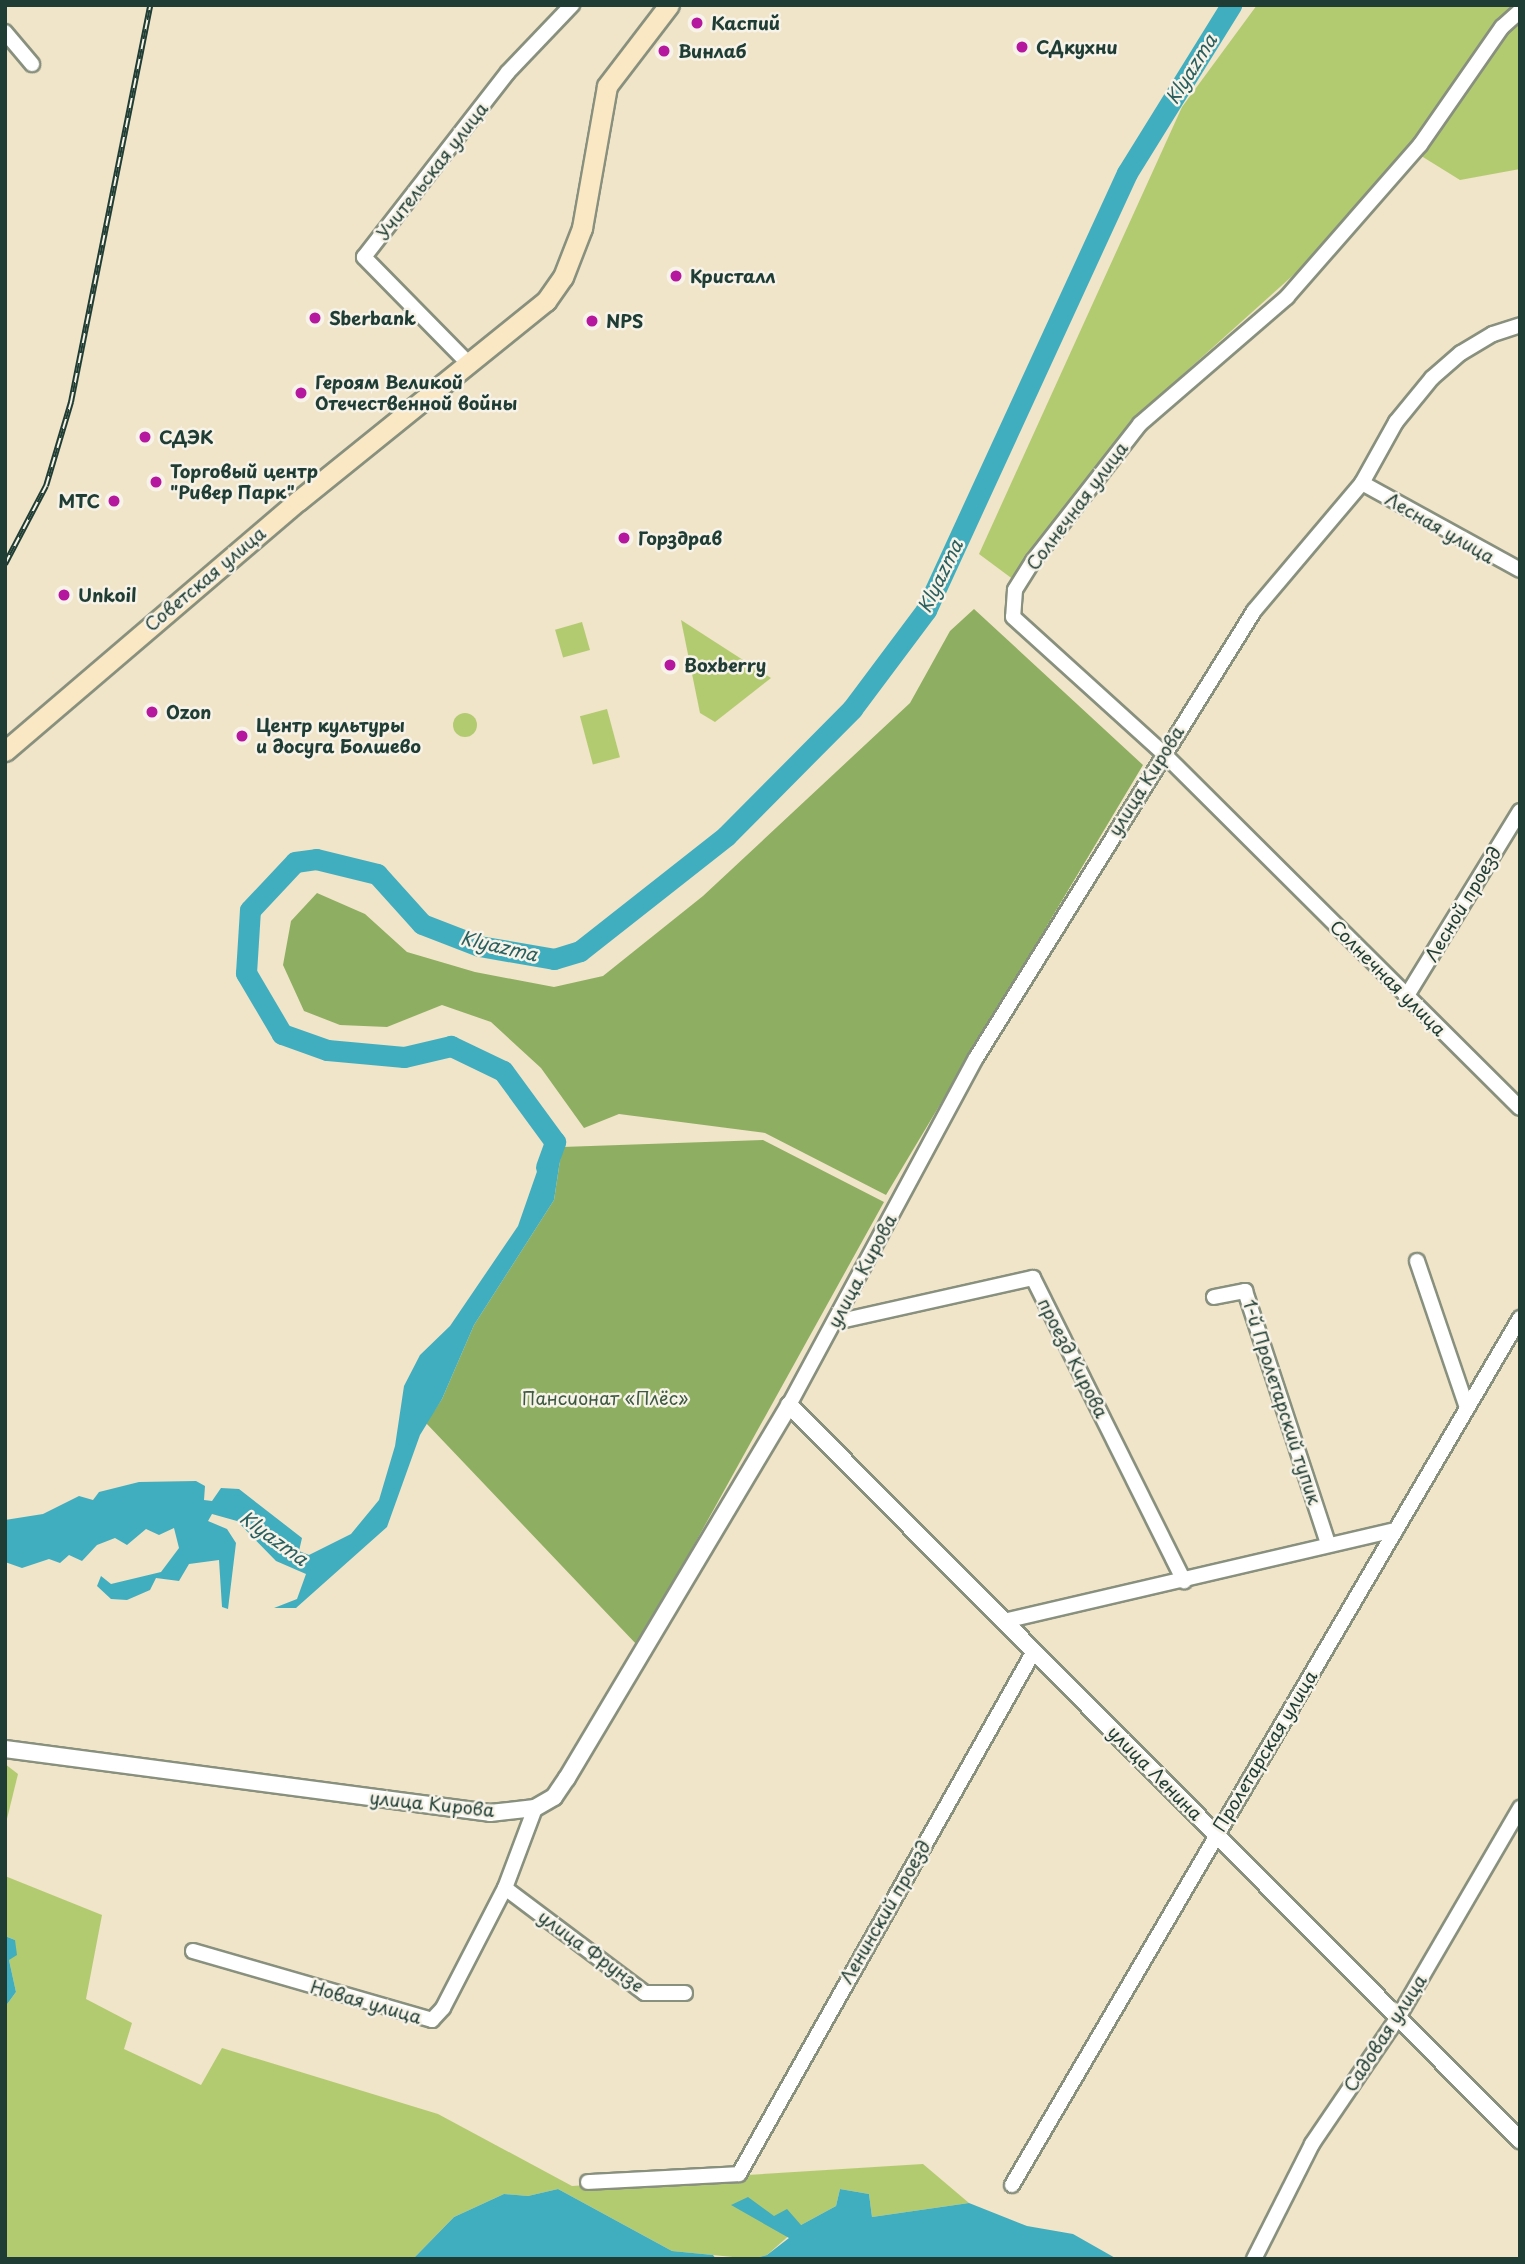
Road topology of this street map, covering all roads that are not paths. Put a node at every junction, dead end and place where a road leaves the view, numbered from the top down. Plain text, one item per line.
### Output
1 (572, 5) edge
2 (668, 5) edge
3 (1520, 11) edge
4 (5, 32) edge
5 (32, 64) dead end
6 (1520, 325) edge
7 (469, 364) junction
8 (1362, 483) junction
9 (1520, 570) edge
10 (5, 751) edge
11 (1163, 752) junction
12 (1520, 811) edge
13 (1406, 997) junction
14 (1520, 1108) edge
15 (1417, 1261) dead end
16 (1214, 1297) dead end
17 (1520, 1318) edge
18 (836, 1322) junction
19 (789, 1405) junction
20 (1467, 1408) junction
21 (1396, 1530) junction
22 (1328, 1543) junction
23 (1184, 1581) junction
24 (1004, 1621) junction
25 (1034, 1651) junction
26 (5, 1749) edge
27 (535, 1808) junction
28 (1520, 1808) edge
29 (1216, 1835) junction
30 (505, 1888) junction
31 (193, 1951) dead end
32 (685, 1993) dead end
33 (1399, 2016) junction
34 (1520, 2140) edge
35 (588, 2182) dead end
36 (1012, 2185) dead end
37 (1254, 2259) edge

1 - 7 street, Учительская улица
2 - 7 main road, Советская улица
3 - 11 street, Солнечная улица
4 - 5 street
6 - 8 street, улица Кирова
7 - 10 main road, Советская улица
8 - 9 street, Лесная улица
8 - 11 street, улица Кирова
11 - 13 street, Солнечная улица
11 - 18 street, улица Кирова
12 - 13 street, Лесной проезд
13 - 14 street, Солнечная улица
15 - 20 street
16 - 22 street, 1-й Пролетарский тупик
17 - 20 street, Пролетарская улица
18 - 19 street, улица Кирова
18 - 23 street, проезд Кирова
19 - 24 street, улица Ленина
19 - 27 street, улица Кирова
20 - 21 street, Пролетарская улица
21 - 22 street
21 - 29 street, Пролетарская улица
22 - 23 street
23 - 24 street
24 - 25 street, улица Ленина
25 - 29 street, улица Ленина
25 - 35 street, Ленинский проезд
26 - 27 street, улица Кирова
27 - 30 street, Новая улица
28 - 33 street, Садовая улица
29 - 33 street, улица Ленина
29 - 36 street, Пролетарская улица
30 - 31 street, Новая улица
30 - 32 street, улица Фрунзе
33 - 34 street, улица Ленина
33 - 37 street, Садовая улица

